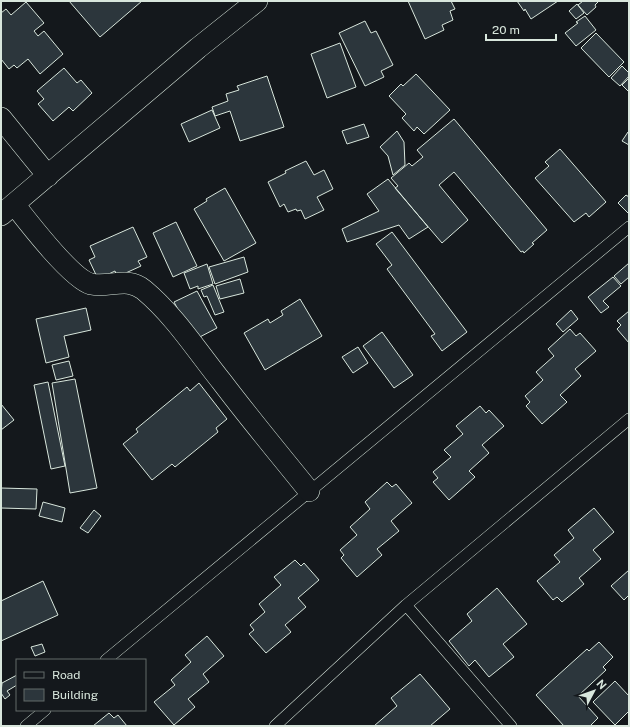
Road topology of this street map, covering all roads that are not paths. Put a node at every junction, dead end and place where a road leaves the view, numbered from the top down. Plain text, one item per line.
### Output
1 (257, 1) edge
2 (1, 118) edge
3 (48, 176) junction
4 (8, 209) edge
5 (629, 227) edge
6 (629, 419) edge
7 (309, 491) junction
8 (406, 605) junction
9 (107, 659) edge
10 (44, 711) edge
11 (26, 726) edge
12 (275, 726) edge
13 (510, 726) edge

1 - 3 street
2 - 3 street
3 - 4 street
4 - 7 street
5 - 7 lane
6 - 8 lane
7 - 9 lane
8 - 12 lane
8 - 13 lane
10 - 11 lane

